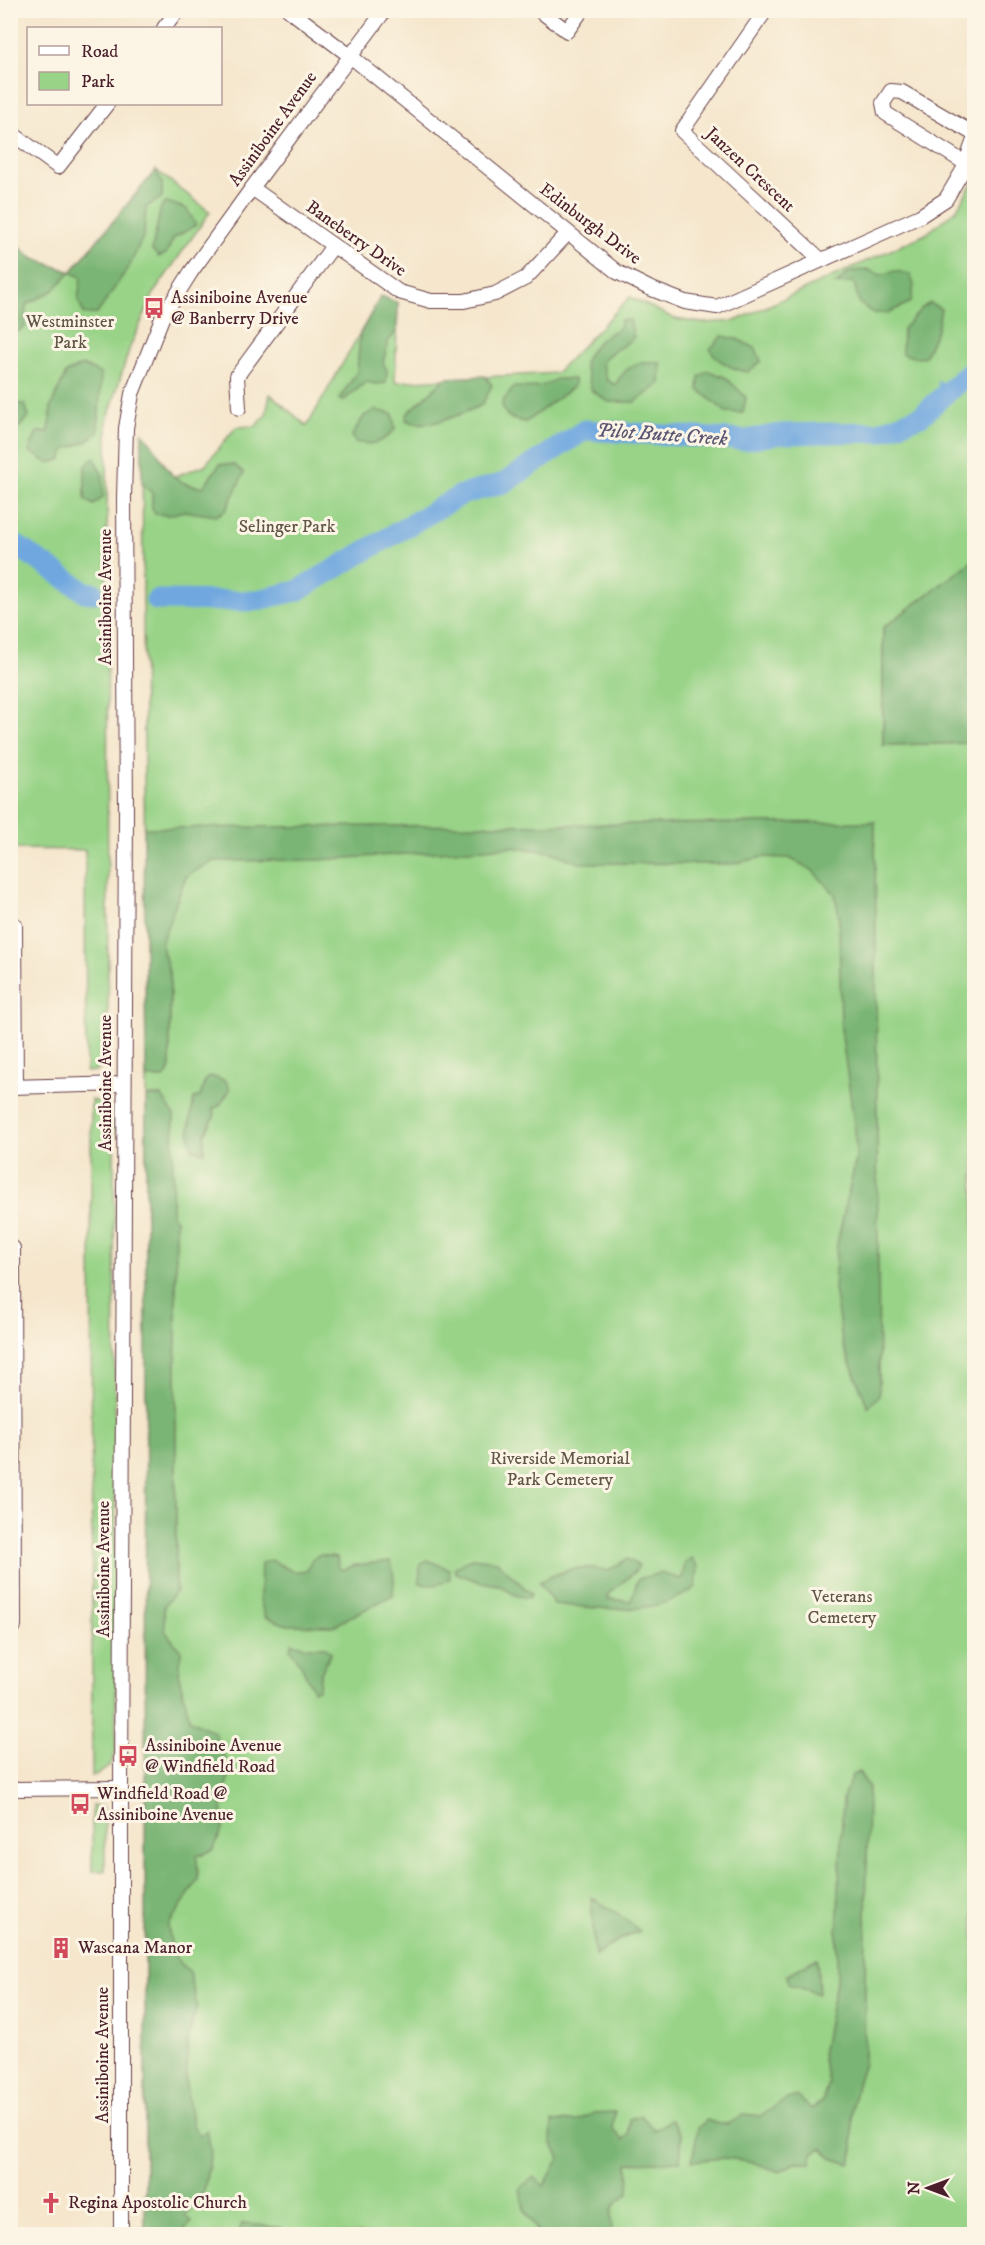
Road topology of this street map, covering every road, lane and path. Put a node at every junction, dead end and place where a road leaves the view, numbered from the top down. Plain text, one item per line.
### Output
1 (178, 10) edge
2 (289, 10) edge
3 (385, 10) edge
4 (539, 10) edge
5 (582, 10) edge
6 (766, 10) edge
7 (165, 27) edge
8 (350, 55) junction
9 (106, 105) edge
10 (10, 132) edge
11 (975, 134) edge
12 (975, 140) edge
13 (965, 164) junction
14 (252, 188) junction
15 (568, 233) junction
16 (333, 246) junction
17 (821, 260) junction
18 (239, 408) dead end
19 (10, 926) edge
20 (124, 1084) junction
21 (13, 1087) edge
22 (10, 1248) edge
23 (10, 1626) edge
24 (121, 1788) junction
25 (10, 1789) edge
26 (122, 2235) edge

1 - 7 street
2 - 8 street, Edinburgh Drive
3 - 8 street, Assiniboine Avenue
4 - 5 street
6 - 17 street, Janzen Crescent
8 - 14 street, Assiniboine Avenue
8 - 15 street, Edinburgh Drive
9 - 10 street
11 - 13 street
12 - 13 street, Edinburgh Drive
13 - 17 street, Edinburgh Drive
14 - 16 street, Baneberry Drive
14 - 20 street, Assiniboine Avenue
15 - 16 street, Baneberry Drive
15 - 17 street, Edinburgh Drive
16 - 18 street
19 - 21 street
20 - 21 street
20 - 24 street, Assiniboine Avenue
22 - 23 street
24 - 25 street
24 - 26 street, Assiniboine Avenue

